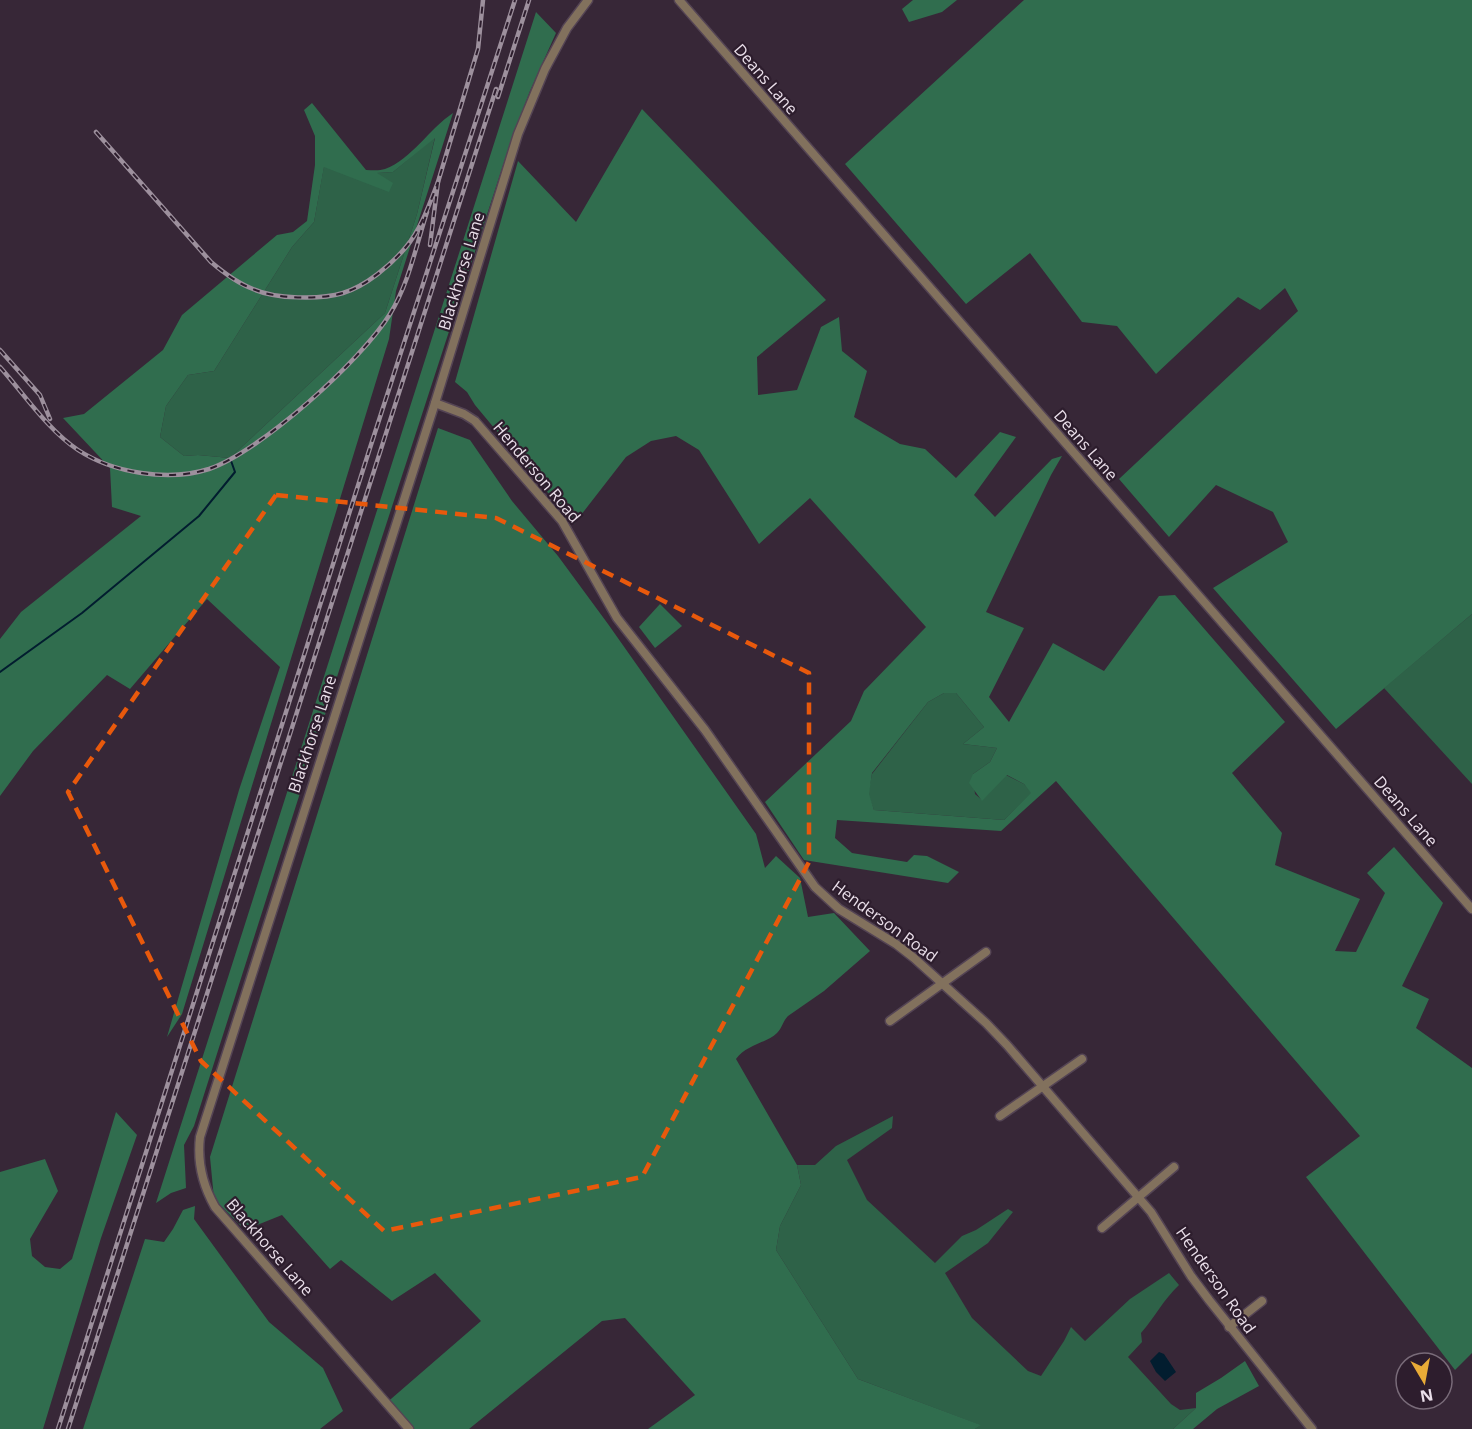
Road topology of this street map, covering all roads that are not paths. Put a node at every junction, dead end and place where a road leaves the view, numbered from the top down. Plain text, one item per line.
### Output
1 (588, 0) edge
2 (679, 0) edge
3 (435, 403) junction
4 (1472, 909) edge
5 (986, 952) dead end
6 (942, 983) junction
7 (890, 1021) dead end
8 (1082, 1059) dead end
9 (1043, 1086) junction
10 (1000, 1116) dead end
11 (1174, 1167) dead end
12 (1140, 1197) junction
13 (1102, 1228) dead end
14 (1262, 1301) dead end
15 (1229, 1327) junction
16 (409, 1429) edge
17 (1312, 1429) edge

1 - 3 street, Blackhorse Lane
2 - 4 street, Deans Lane
3 - 6 street, Henderson Road
3 - 16 street, Blackhorse Lane
5 - 6 street
6 - 7 street
6 - 9 street, Henderson Road
8 - 9 street
9 - 10 street
9 - 12 street, Henderson Road
11 - 12 street
12 - 13 street
12 - 15 street, Henderson Road
14 - 15 street
15 - 17 street, Henderson Road

